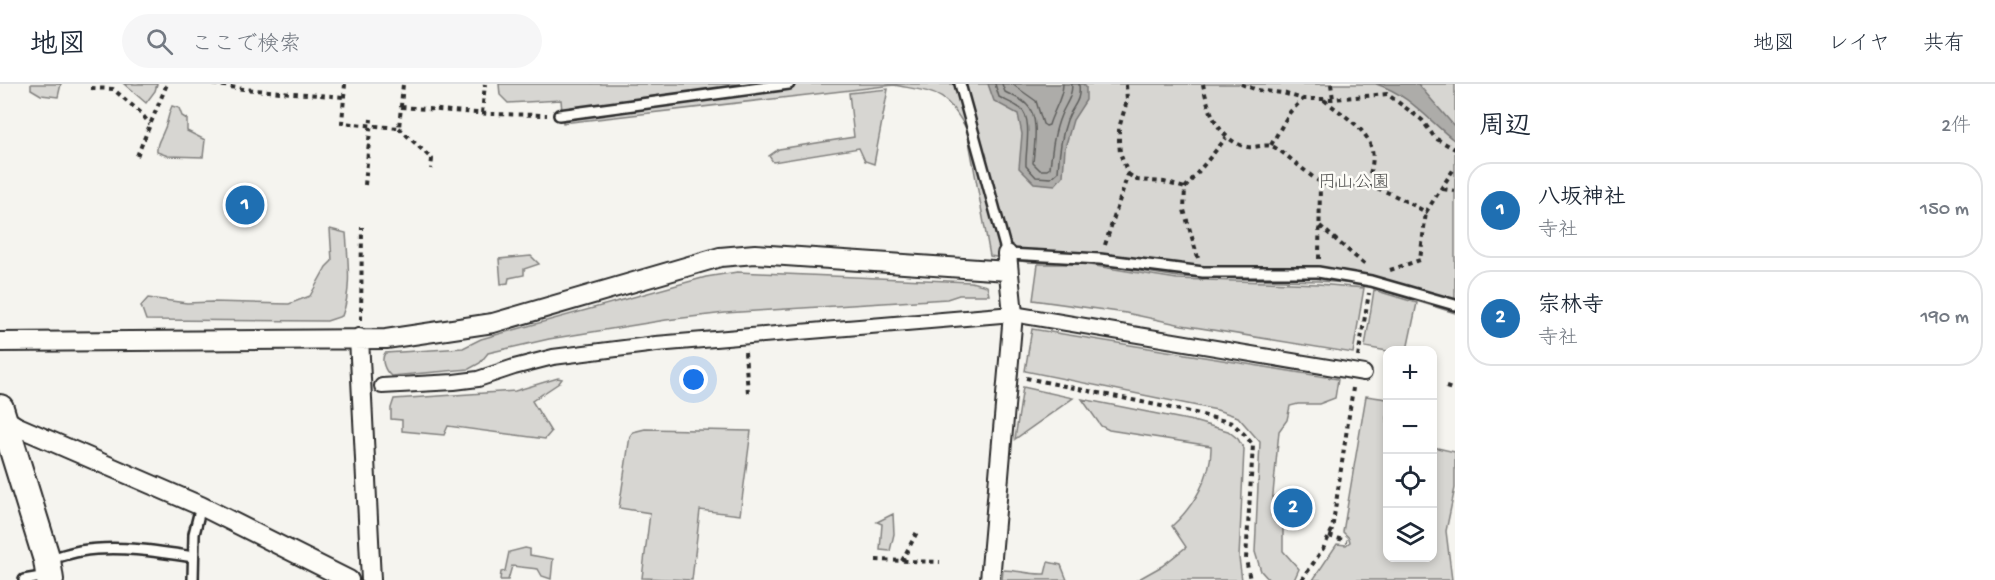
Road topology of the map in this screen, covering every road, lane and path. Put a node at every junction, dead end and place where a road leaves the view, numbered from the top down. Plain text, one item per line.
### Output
1 (167, 84) edge
2 (213, 84) edge
3 (345, 84) edge
4 (403, 84) edge
5 (484, 84) edge
6 (789, 84) edge
7 (960, 84) edge
8 (1126, 84) edge
9 (1203, 84) edge
10 (1242, 84) edge
11 (1331, 84) edge
12 (253, 87) edge
13 (91, 88) dead end
14 (344, 97) junction
15 (1303, 99) junction
16 (1322, 99) junction
17 (1333, 99) junction
18 (401, 107) junction
19 (482, 113) junction
20 (559, 115) joint
21 (371, 119) dead end
22 (150, 124) junction
23 (370, 125) junction
24 (399, 128) junction
25 (1226, 138) junction
26 (1271, 146) junction
27 (1455, 149) edge
28 (137, 156) dead end
29 (1455, 167) edge
30 (431, 169) dead end
31 (1128, 174) junction
32 (1320, 182) junction
33 (1365, 184) junction
34 (365, 185) dead end
35 (1185, 188) junction
36 (1443, 189) junction
37 (1455, 191) edge
38 (1426, 212) junction
39 (1319, 225) junction
40 (362, 227) dead end
41 (1100, 259) junction
42 (1008, 262) junction
43 (1203, 272) junction
44 (1318, 272) junction
45 (1374, 278) junction
46 (1455, 305) edge
47 (1013, 314) junction
48 (743, 337) junction
49 (360, 338) junction
50 (0, 342) edge
51 (1360, 373) junction
52 (1008, 374) junction
53 (382, 386) dead end
54 (1446, 387) dead end
55 (1455, 390) edge
56 (748, 393) dead end
57 (1, 413) edge
58 (201, 506) junction
59 (918, 530) dead end
60 (1329, 536) junction
61 (1347, 541) dead end
62 (193, 557) junction
63 (876, 560) dead end
64 (903, 561) junction
65 (940, 562) dead end
66 (49, 572) edge
67 (24, 580) edge
68 (193, 580) edge
69 (349, 580) edge
70 (371, 580) edge
71 (990, 580) edge
72 (1250, 580) edge
73 (1302, 580) edge

1 - 22 path
2 - 12 path
3 - 14 path
4 - 18 path
5 - 19 path
6 - 20 lane
7 - 42 lane
8 - 31 path
9 - 25 path
10 - 15 path
11 - 17 path
12 - 14 path
13 - 22 path
14 - 23 path
15 - 16 path
15 - 26 path
16 - 17 path
16 - 33 path
17 - 27 path
18 - 19 path
18 - 24 path
19 - 20 path
21 - 23 path
22 - 28 path
23 - 24 path
23 - 34 path
24 - 30 path
25 - 26 path
25 - 35 path
26 - 32 path
29 - 36 path
31 - 35 path
31 - 41 path
32 - 33 path
32 - 39 path
33 - 38 path
35 - 43 path
36 - 37 path
36 - 38 path
38 - 45 path
39 - 44 path
39 - 45 path
40 - 49 path
41 - 42 lane
41 - 43 lane
42 - 47 street
42 - 49 street
43 - 44 lane
44 - 45 lane
45 - 46 lane
45 - 51 path
47 - 48 street
47 - 51 street
47 - 52 street
48 - 53 street
48 - 56 path
49 - 50 street
49 - 70 street
51 - 60 path
52 - 71 street
52 - 72 path
54 - 55 path
57 - 58 street
57 - 66 main road
58 - 62 lane
58 - 69 street
59 - 64 path
60 - 61 path
60 - 73 path
62 - 66 lane
62 - 68 lane
63 - 64 path
64 - 65 path
66 - 67 lane

